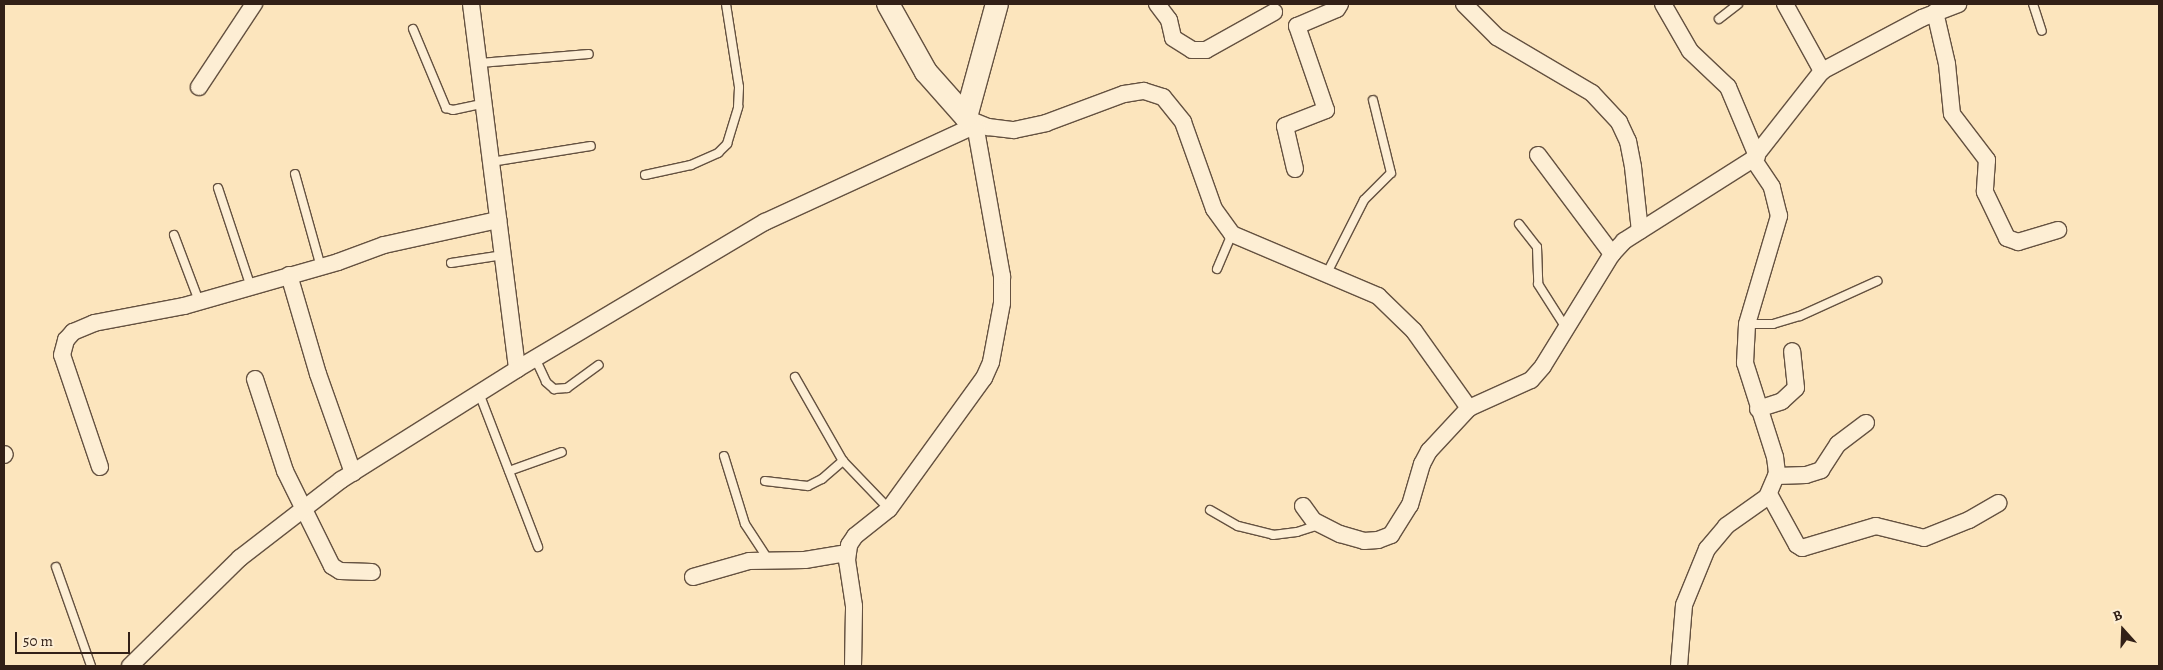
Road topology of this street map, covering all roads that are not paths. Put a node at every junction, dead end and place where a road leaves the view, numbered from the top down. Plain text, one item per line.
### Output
1 (254, 4) edge
2 (471, 4) edge
3 (726, 4) edge
4 (888, 4) edge
5 (996, 4) edge
6 (1157, 4) edge
7 (1340, 4) edge
8 (1464, 4) edge
9 (1663, 4) edge
10 (1738, 4) edge
11 (1785, 4) edge
12 (1958, 4) edge
13 (2033, 4) edge
14 (1274, 12) dead end
15 (1935, 12) junction
16 (1719, 20) dead end
17 (413, 29) dead end
18 (2042, 31) dead end
19 (589, 54) dead end
20 (480, 63) junction
21 (1822, 71) junction
22 (199, 87) dead end
23 (1373, 100) dead end
24 (485, 104) junction
25 (973, 122) junction
26 (591, 146) dead end
27 (1538, 155) dead end
28 (1755, 158) junction
29 (491, 162) junction
30 (1295, 169) dead end
31 (295, 174) dead end
32 (645, 175) dead end
33 (218, 188) dead end
34 (498, 220) junction
35 (1519, 224) dead end
36 (2058, 230) dead end
37 (1640, 231) junction
38 (1232, 234) junction
39 (174, 235) dead end
40 (1612, 254) junction
41 (502, 255) junction
42 (452, 262) dead end
43 (321, 266) junction
44 (1217, 269) dead end
45 (1327, 273) junction
46 (289, 275) junction
47 (1877, 281) dead end
48 (251, 287) junction
49 (199, 301) junction
50 (1747, 324) junction
51 (1566, 328) junction
52 (1792, 351) dead end
53 (535, 358) junction
54 (599, 365) dead end
55 (517, 369) junction
56 (795, 377) dead end
57 (255, 379) dead end
58 (479, 393) junction
59 (1469, 408) junction
60 (1758, 409) junction
61 (1866, 423) dead end
62 (562, 452) dead end
63 (724, 456) dead end
64 (843, 461) junction
65 (100, 467) dead end
66 (509, 471) junction
67 (353, 473) junction
68 (1776, 476) junction
69 (765, 481) dead end
70 (1769, 494) junction
71 (1998, 503) dead end
72 (1303, 506) dead end
73 (303, 507) junction
74 (889, 509) junction
75 (1210, 510) dead end
76 (1320, 524) junction
77 (538, 547) dead end
78 (847, 553) junction
79 (769, 560) junction
80 (56, 567) dead end
81 (372, 572) dead end
82 (693, 577) dead end
83 (90, 666) edge
84 (130, 666) edge
85 (853, 666) edge
86 (1679, 666) edge

1 - 22 street
2 - 20 street
3 - 32 lane
4 - 25 street
5 - 25 street
6 - 14 street
7 - 30 street
8 - 37 street
9 - 28 street
10 - 16 lane
11 - 21 street
12 - 15 street
13 - 18 lane
15 - 21 street
15 - 36 street
17 - 24 lane
19 - 20 lane
20 - 24 street
21 - 28 street
23 - 45 lane
24 - 29 street
25 - 38 street
25 - 53 street
25 - 74 street
26 - 29 lane
27 - 40 street
28 - 37 street
28 - 50 street
29 - 34 street
31 - 43 lane
33 - 48 lane
34 - 41 street
34 - 43 street
35 - 51 lane
37 - 40 street
38 - 44 lane
38 - 45 street
39 - 49 lane
40 - 51 street
41 - 42 lane
41 - 55 street
43 - 46 street
45 - 59 street
46 - 48 street
46 - 67 street
47 - 50 lane
48 - 49 street
49 - 65 street
50 - 60 street
51 - 59 street
52 - 60 street
53 - 54 lane
53 - 55 street
55 - 58 street
56 - 64 lane
57 - 73 street
58 - 66 lane
58 - 67 street
59 - 76 street
60 - 68 street
61 - 68 street
62 - 66 lane
63 - 79 lane
64 - 69 lane
64 - 74 lane
66 - 77 lane
67 - 73 street
68 - 70 street
70 - 71 street
70 - 86 street
72 - 76 street
73 - 81 street
73 - 84 street
74 - 78 street
75 - 76 lane
78 - 79 street
78 - 85 street
79 - 82 street
80 - 83 lane

